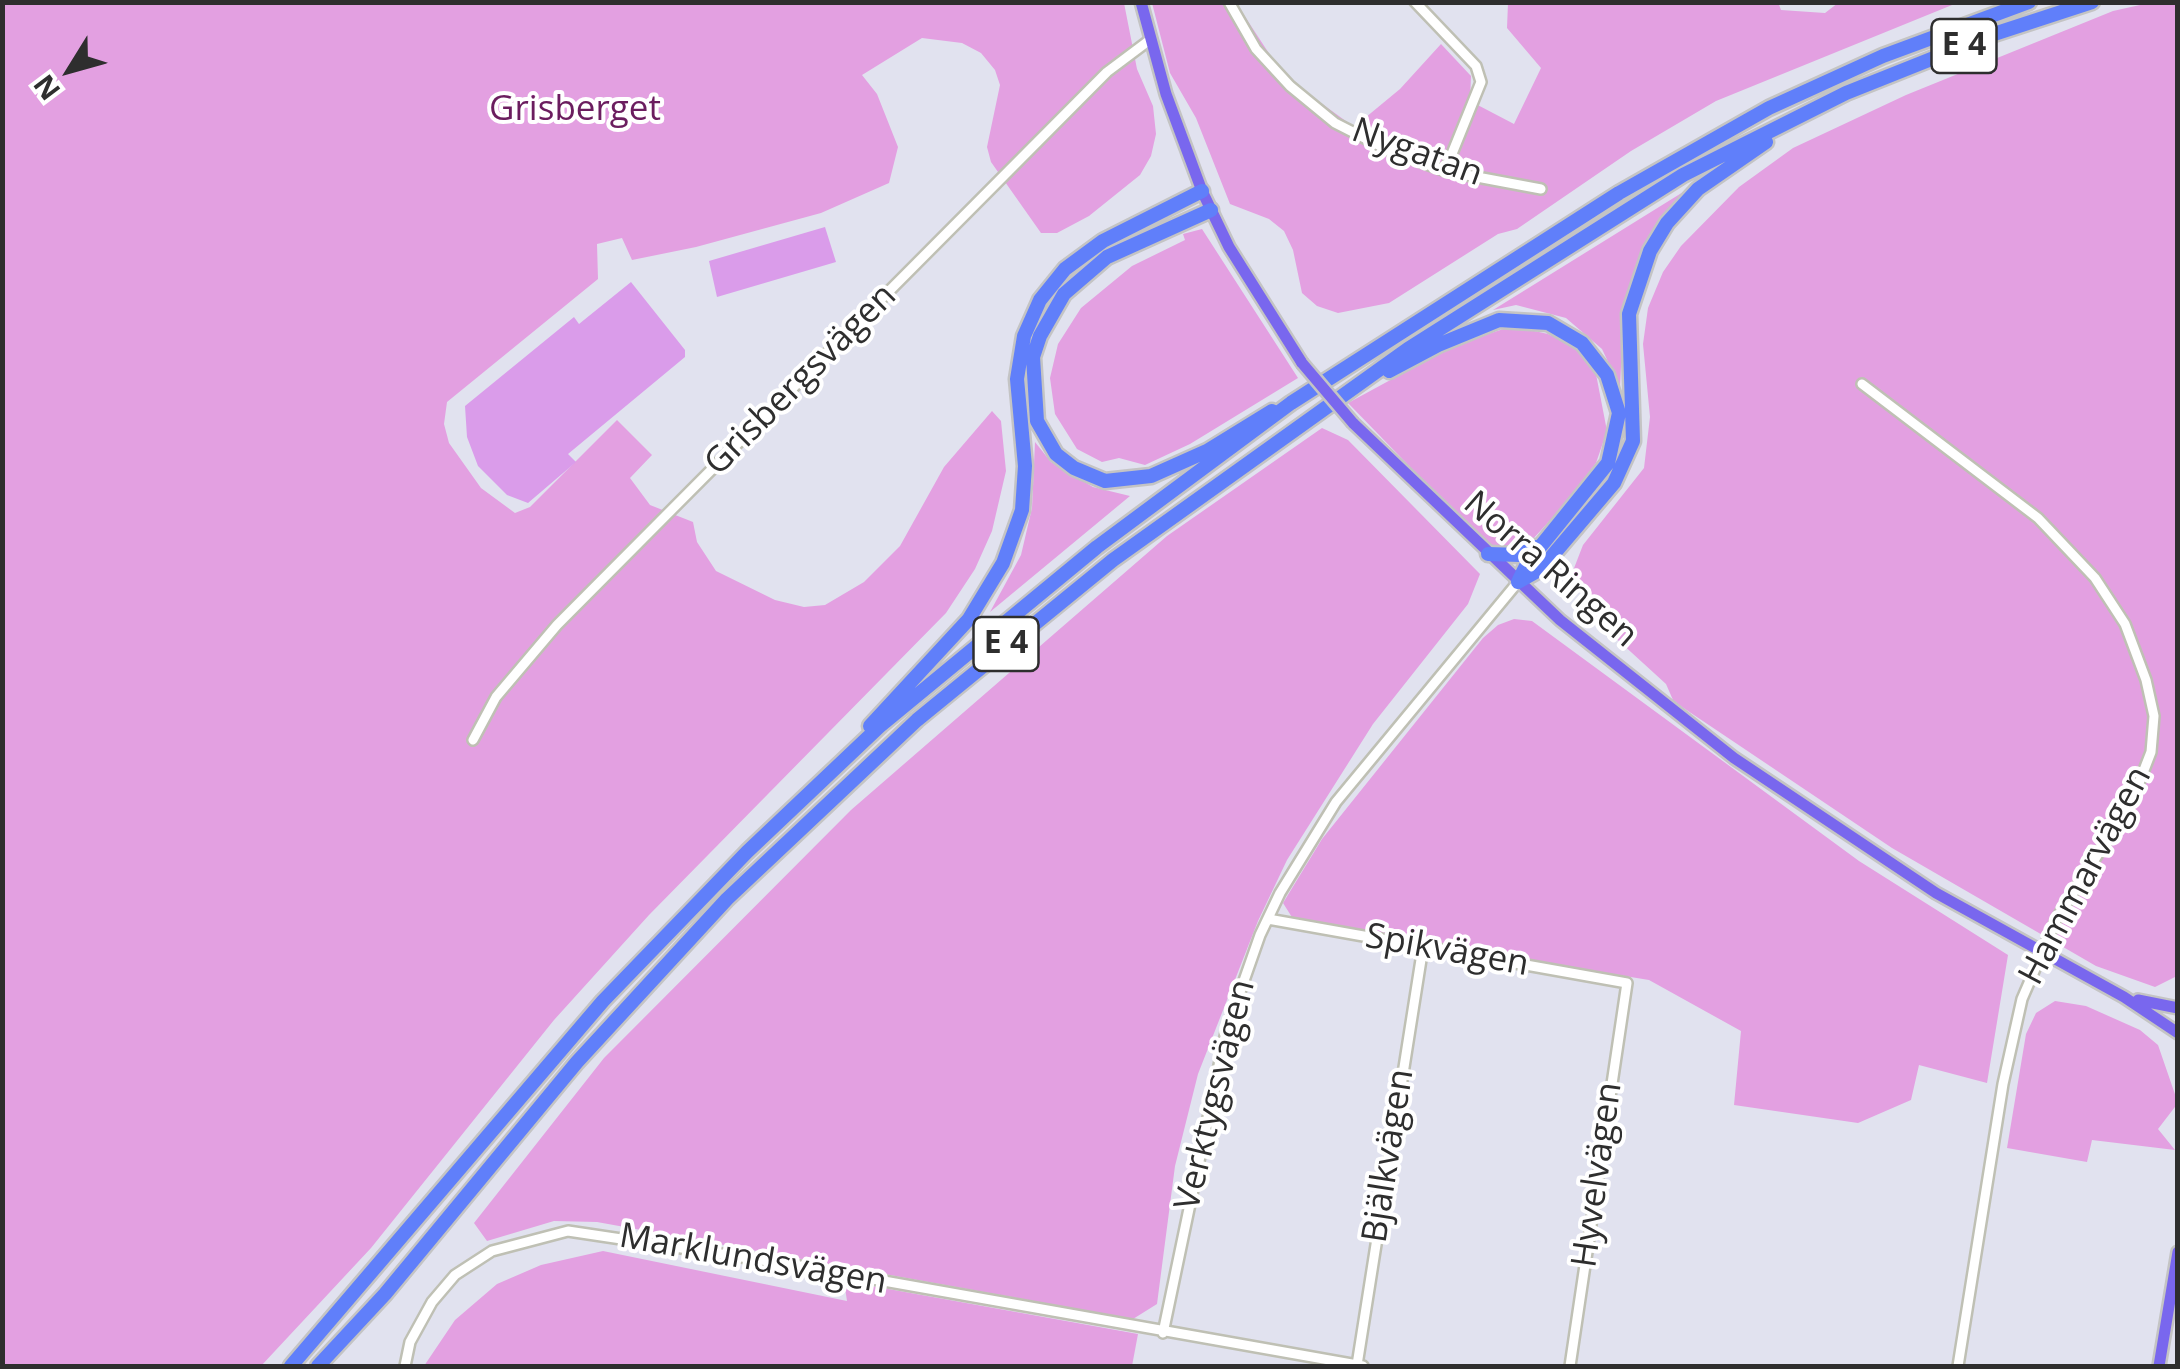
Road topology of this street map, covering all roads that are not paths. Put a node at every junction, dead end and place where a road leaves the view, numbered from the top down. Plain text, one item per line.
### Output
1 (1141, 2) edge
2 (1229, 2) edge
3 (1416, 2) edge
4 (2029, 2) edge
5 (2092, 2) edge
6 (1150, 39) junction
7 (1839, 96) junction
8 (1445, 171) junction
9 (1541, 190) dead end
10 (1202, 192) junction
11 (1211, 210) junction
12 (1356, 384) junction
13 (1862, 384) dead end
14 (1292, 404) junction
15 (1540, 546) junction
16 (1488, 554) junction
17 (1518, 582) junction
18 (472, 740) dead end
19 (842, 762) junction
20 (1268, 919) junction
21 (1424, 946) junction
22 (2041, 953) junction
23 (1627, 983) joint
24 (2124, 997) junction
25 (2178, 1008) edge
26 (2178, 1033) edge
27 (2178, 1252) edge
28 (1163, 1333) junction
29 (291, 1366) edge
30 (318, 1366) edge
31 (405, 1366) edge
32 (1360, 1366) edge
33 (1570, 1366) edge
34 (1958, 1366) edge
35 (2158, 1366) edge

1 - 6 main road, Norra Ringen
2 - 8 street, Nygatan
3 - 8 street
4 - 14 highway, E 4
5 - 7 highway, E 4
6 - 10 main road, Norra Ringen
6 - 18 street, Grisbergsvägen
7 - 12 highway, E 4
7 - 17 highway, E 4
8 - 9 street, Nygatan
10 - 11 main road, Norra Ringen
10 - 19 highway, E 4
11 - 14 highway, E 4
11 - 16 main road, Norra Ringen, bridge
12 - 15 highway, E 4
12 - 30 highway, E 4
13 - 22 street, Hammarvägen
14 - 19 highway, E 4
15 - 16 highway
15 - 17 highway, E 4
16 - 17 main road, Norra Ringen
17 - 20 street, Verktygsvägen
17 - 22 main road, Norra Ringen
19 - 29 highway, E 4
20 - 21 street, Spikvägen
20 - 28 street, Verktygsvägen
21 - 23 street, Spikvägen
21 - 32 street, Bjälkvägen
22 - 24 main road, Norra Ringen
22 - 34 street, Hammarvägen
23 - 33 street, Hyvelvägen
24 - 25 main road, Norra Ringen
24 - 26 main road, Norra Ringen
27 - 35 main road
28 - 31 street, Marklundsvägen
28 - 32 street, Marklundsvägen

